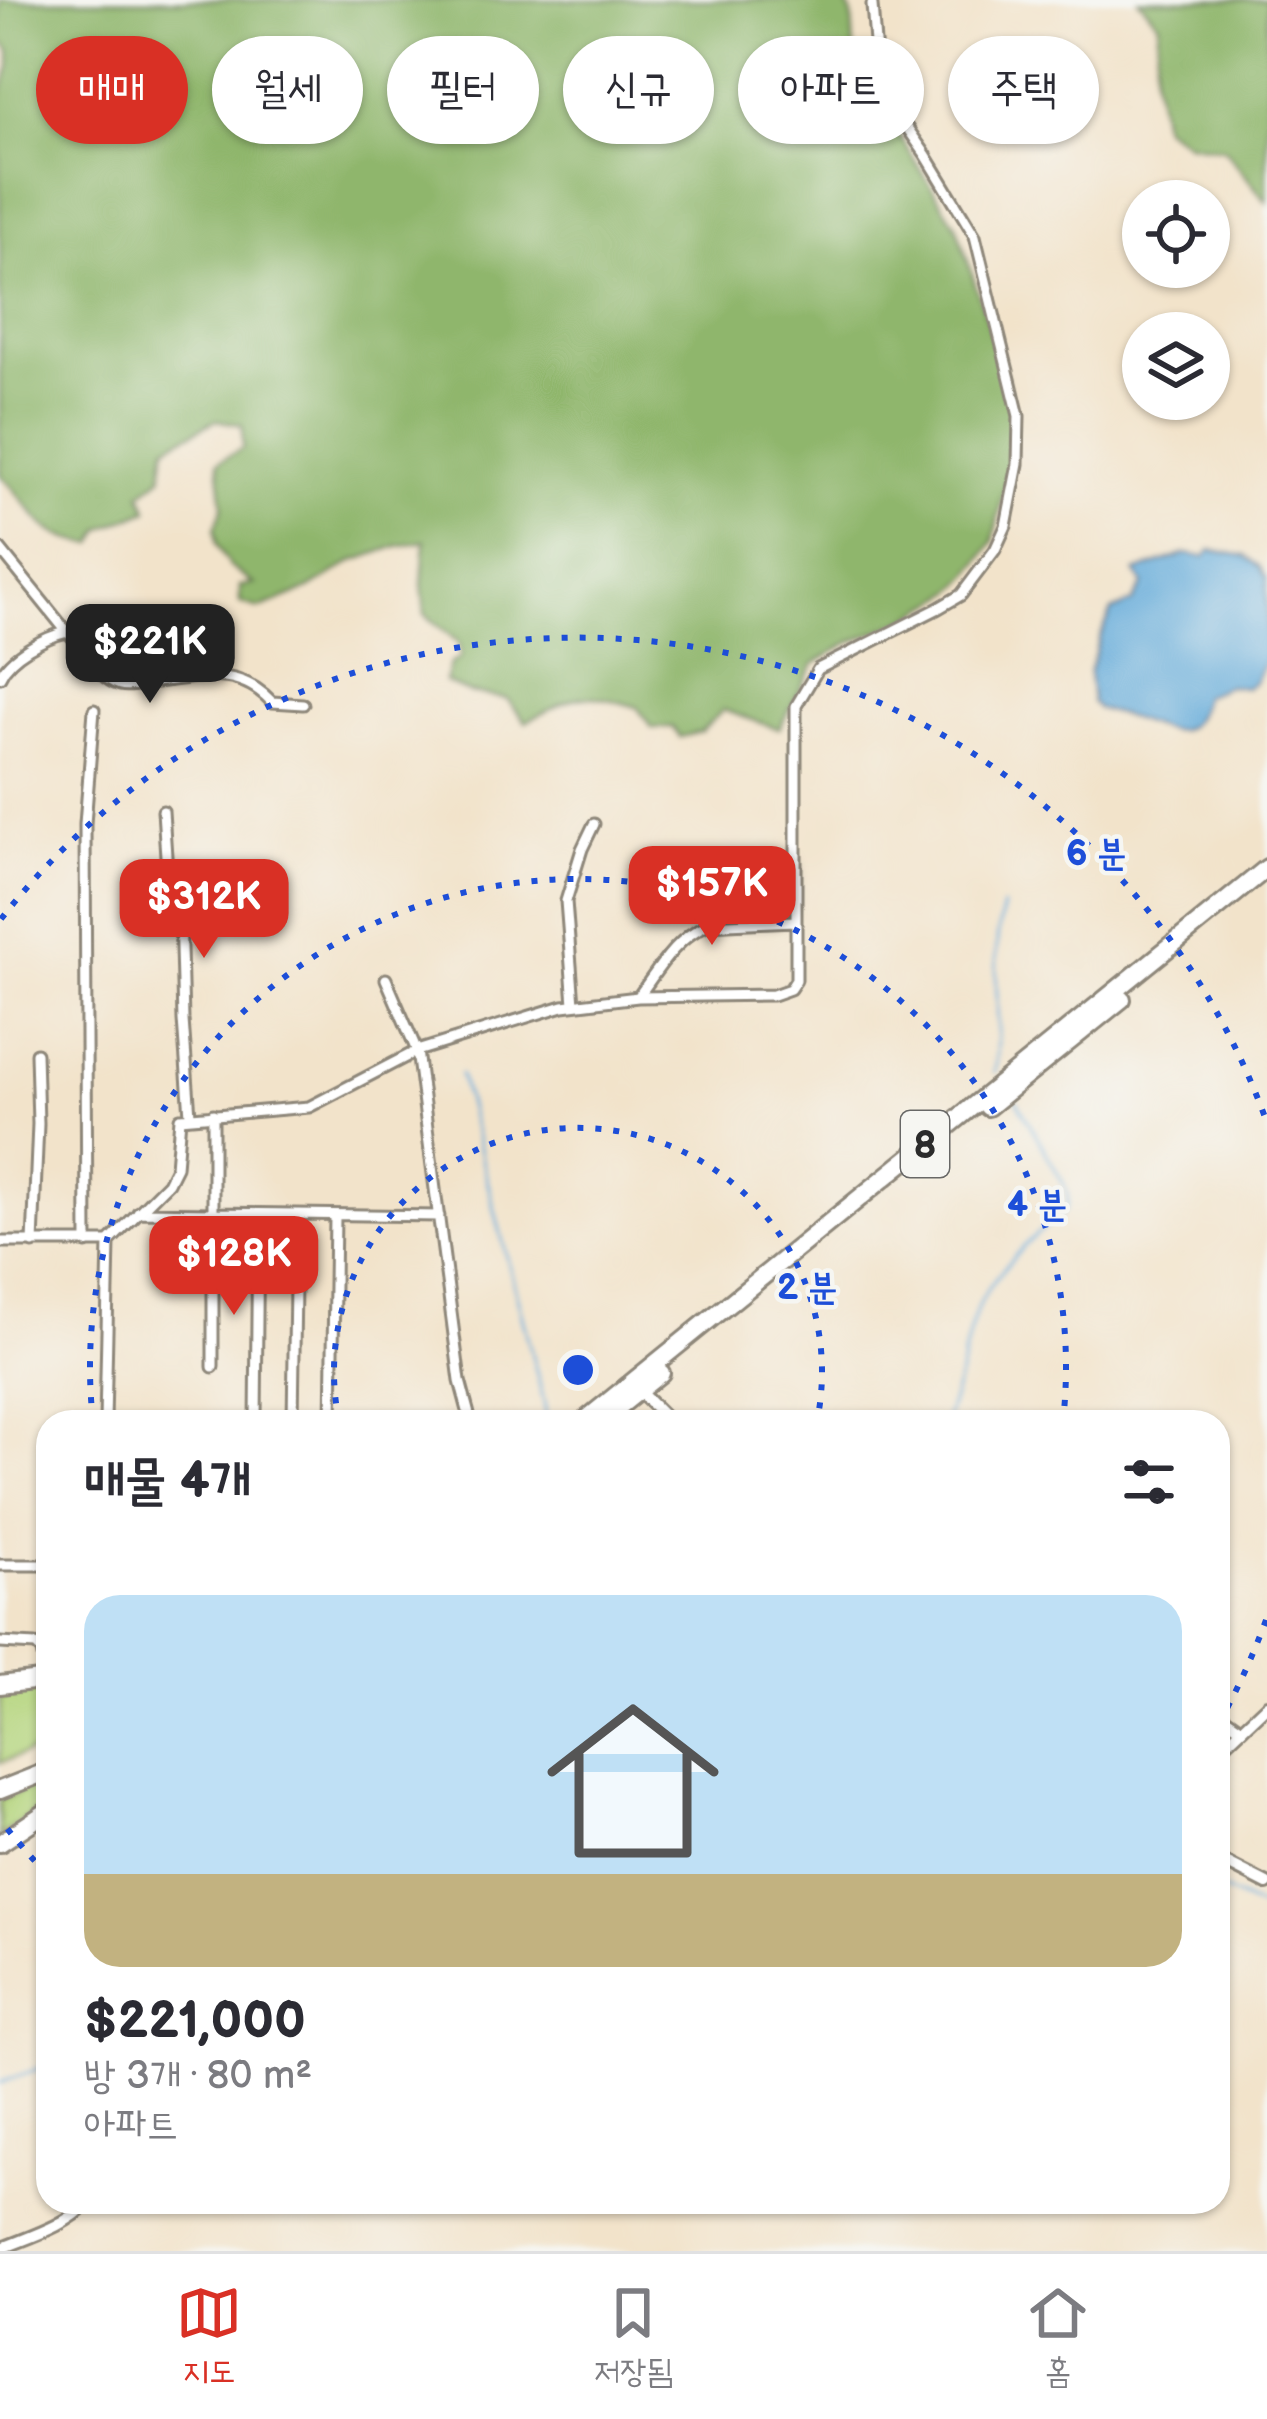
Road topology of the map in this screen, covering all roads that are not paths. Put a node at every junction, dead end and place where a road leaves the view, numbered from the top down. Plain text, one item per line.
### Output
1 (872, 5) dead end
2 (0, 550) edge
3 (67, 632) junction
4 (0, 676) edge
5 (303, 704) dead end
6 (94, 710) dead end
7 (164, 811) dead end
8 (594, 824) dead end
9 (1267, 868) edge
10 (1267, 880) edge
11 (795, 921) junction
12 (386, 979) dead end
13 (638, 998) junction
14 (574, 1004) junction
15 (417, 1051) junction
16 (36, 1054) dead end
17 (213, 1114) junction
18 (190, 1115) junction
19 (138, 1212) junction
20 (214, 1214) junction
21 (257, 1215) junction
22 (296, 1216) junction
23 (335, 1216) junction
24 (439, 1216) junction
25 (0, 1242) edge
26 (109, 1242) junction
27 (33, 1243) junction
28 (87, 1243) junction
29 (213, 1367) dead end
30 (639, 1391) junction
31 (105, 1410) edge
32 (256, 1410) edge
33 (293, 1410) edge
34 (332, 1410) edge
35 (468, 1410) edge
36 (598, 1410) edge
37 (616, 1410) edge
38 (658, 1410) edge
39 (0, 1564) edge
40 (36, 1565) edge
41 (0, 1643) edge
42 (36, 1646) edge
43 (36, 1680) edge
44 (0, 1685) edge
45 (1267, 1705) edge
46 (1230, 1720) edge
47 (1242, 1729) junction
48 (1230, 1740) edge
49 (36, 1764) edge
50 (36, 1776) edge
51 (0, 1778) edge
52 (0, 1790) edge
53 (36, 1819) edge
54 (0, 1843) edge
55 (1230, 1865) edge
56 (1267, 1884) edge
57 (77, 2214) edge
58 (0, 2249) edge

1 - 11 street
2 - 3 street
3 - 4 street
3 - 5 street
6 - 28 street
7 - 18 street
8 - 14 street
9 - 36 highway, 8
10 - 30 highway, 8
11 - 13 street
11 - 13 street
12 - 15 street
13 - 14 street
14 - 15 street
15 - 17 street
15 - 24 street
16 - 27 street
17 - 18 street
17 - 20 street
18 - 19 street
19 - 20 street
19 - 26 street
20 - 21 street
20 - 29 street
21 - 22 street
21 - 32 street
22 - 23 street
22 - 33 street
23 - 24 street
23 - 34 street
24 - 35 street
25 - 27 street
26 - 28 street
26 - 31 street
27 - 28 street
30 - 37 highway, 8
30 - 38 street
39 - 40 street
41 - 42 street
43 - 44 highway
45 - 47 street
46 - 47 street
47 - 48 street
49 - 51 highway
50 - 52 highway
53 - 54 highway
55 - 56 street
57 - 58 street

